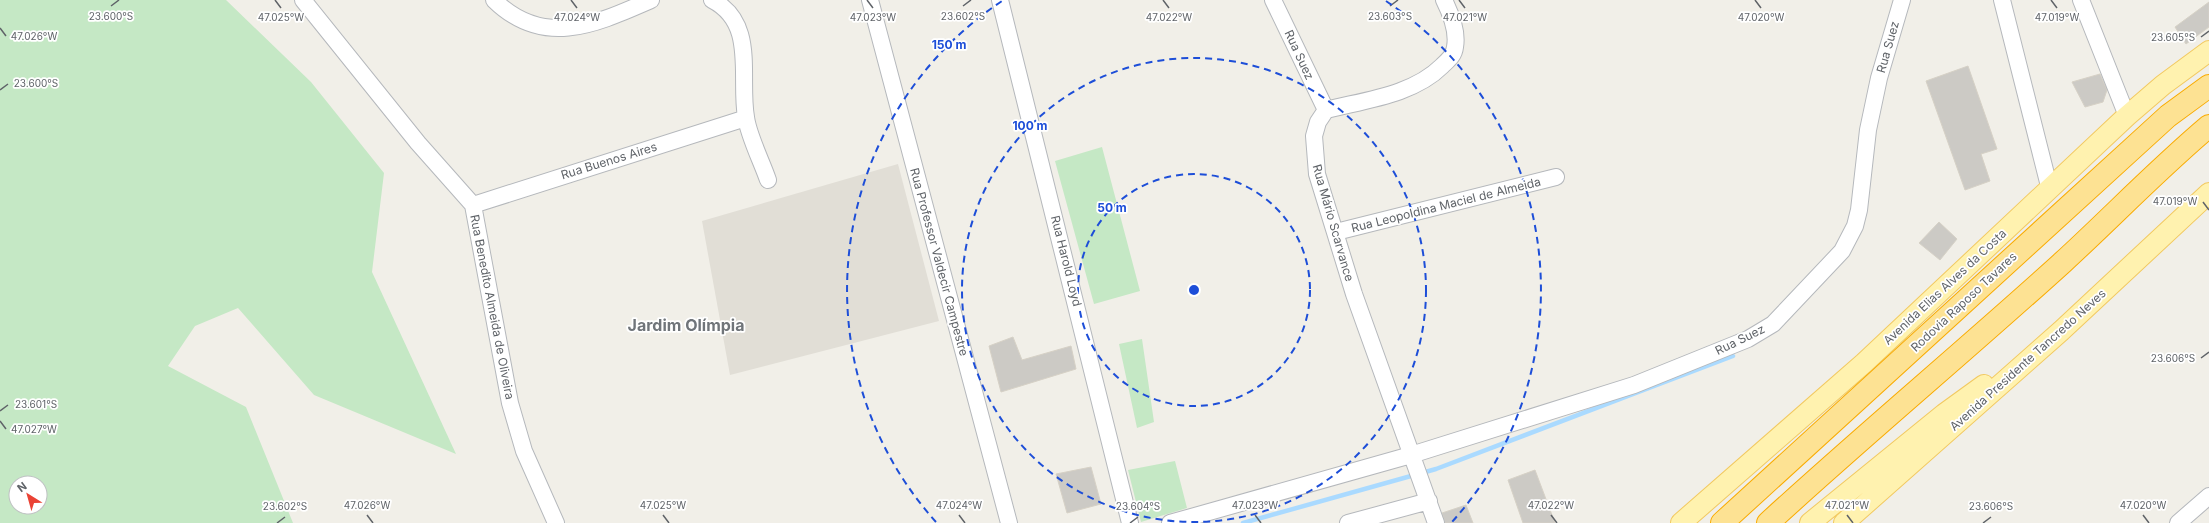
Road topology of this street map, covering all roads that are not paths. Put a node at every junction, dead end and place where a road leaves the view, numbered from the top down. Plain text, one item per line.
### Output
1 (302, 0) edge
2 (494, 0) edge
3 (651, 0) edge
4 (712, 0) edge
5 (870, 0) edge
6 (1000, 0) edge
7 (1273, 0) edge
8 (1444, 0) edge
9 (1902, 0) edge
10 (2002, 0) edge
11 (2081, 0) edge
12 (2209, 51) edge
13 (2209, 86) edge
14 (1326, 110) junction
15 (2127, 116) junction
16 (746, 118) junction
17 (2209, 126) edge
18 (1556, 177) dead end
19 (768, 180) dead end
20 (2050, 190) junction
21 (2209, 194) edge
22 (472, 205) junction
23 (1336, 232) junction
24 (2061, 331) junction
25 (1411, 456) junction
26 (2209, 496) edge
27 (1429, 501) junction
28 (556, 523) edge
29 (1009, 523) edge
30 (1130, 523) edge
31 (1170, 523) edge
32 (1348, 523) edge
33 (1436, 523) edge
34 (1681, 523) edge
35 (1722, 523) edge
36 (1768, 523) edge
37 (1810, 523) edge
38 (1844, 523) edge
39 (2178, 523) edge

1 - 22 street, Rua Benedito Almeida de Oliveira
2 - 3 street
4 - 16 street
5 - 29 street, Rua Professor Valdecir Campestre
6 - 30 street, Rua Harold Loyd
7 - 14 street, Rua Suez
8 - 14 street
9 - 25 street, Rua Suez
10 - 20 street
11 - 15 street
12 - 15 main road, Avenida Elias Alves da Costa
13 - 35 highway, Rodovia Raposo Tavares
14 - 23 street, Rua Mário Scarvance
15 - 20 main road, Avenida Elias Alves da Costa
16 - 19 street
16 - 22 street, Rua Buenos Aires
17 - 36 highway
18 - 23 street, Rua Leopoldina Maciel de Almeida
20 - 34 main road, Avenida Elias Alves da Costa
21 - 24 main road, Avenida Presidente Tancredo Neves
22 - 28 street, Rua Benedito Almeida de Oliveira
23 - 25 street, Rua Mário Scarvance
24 - 37 main road
24 - 38 main road, Avenida Presidente Tancredo Neves
25 - 27 street, Rua Mário Scarvance
25 - 31 street, Rua Suez
26 - 39 street
27 - 32 street
27 - 33 street, Rua Mário Scarvance

